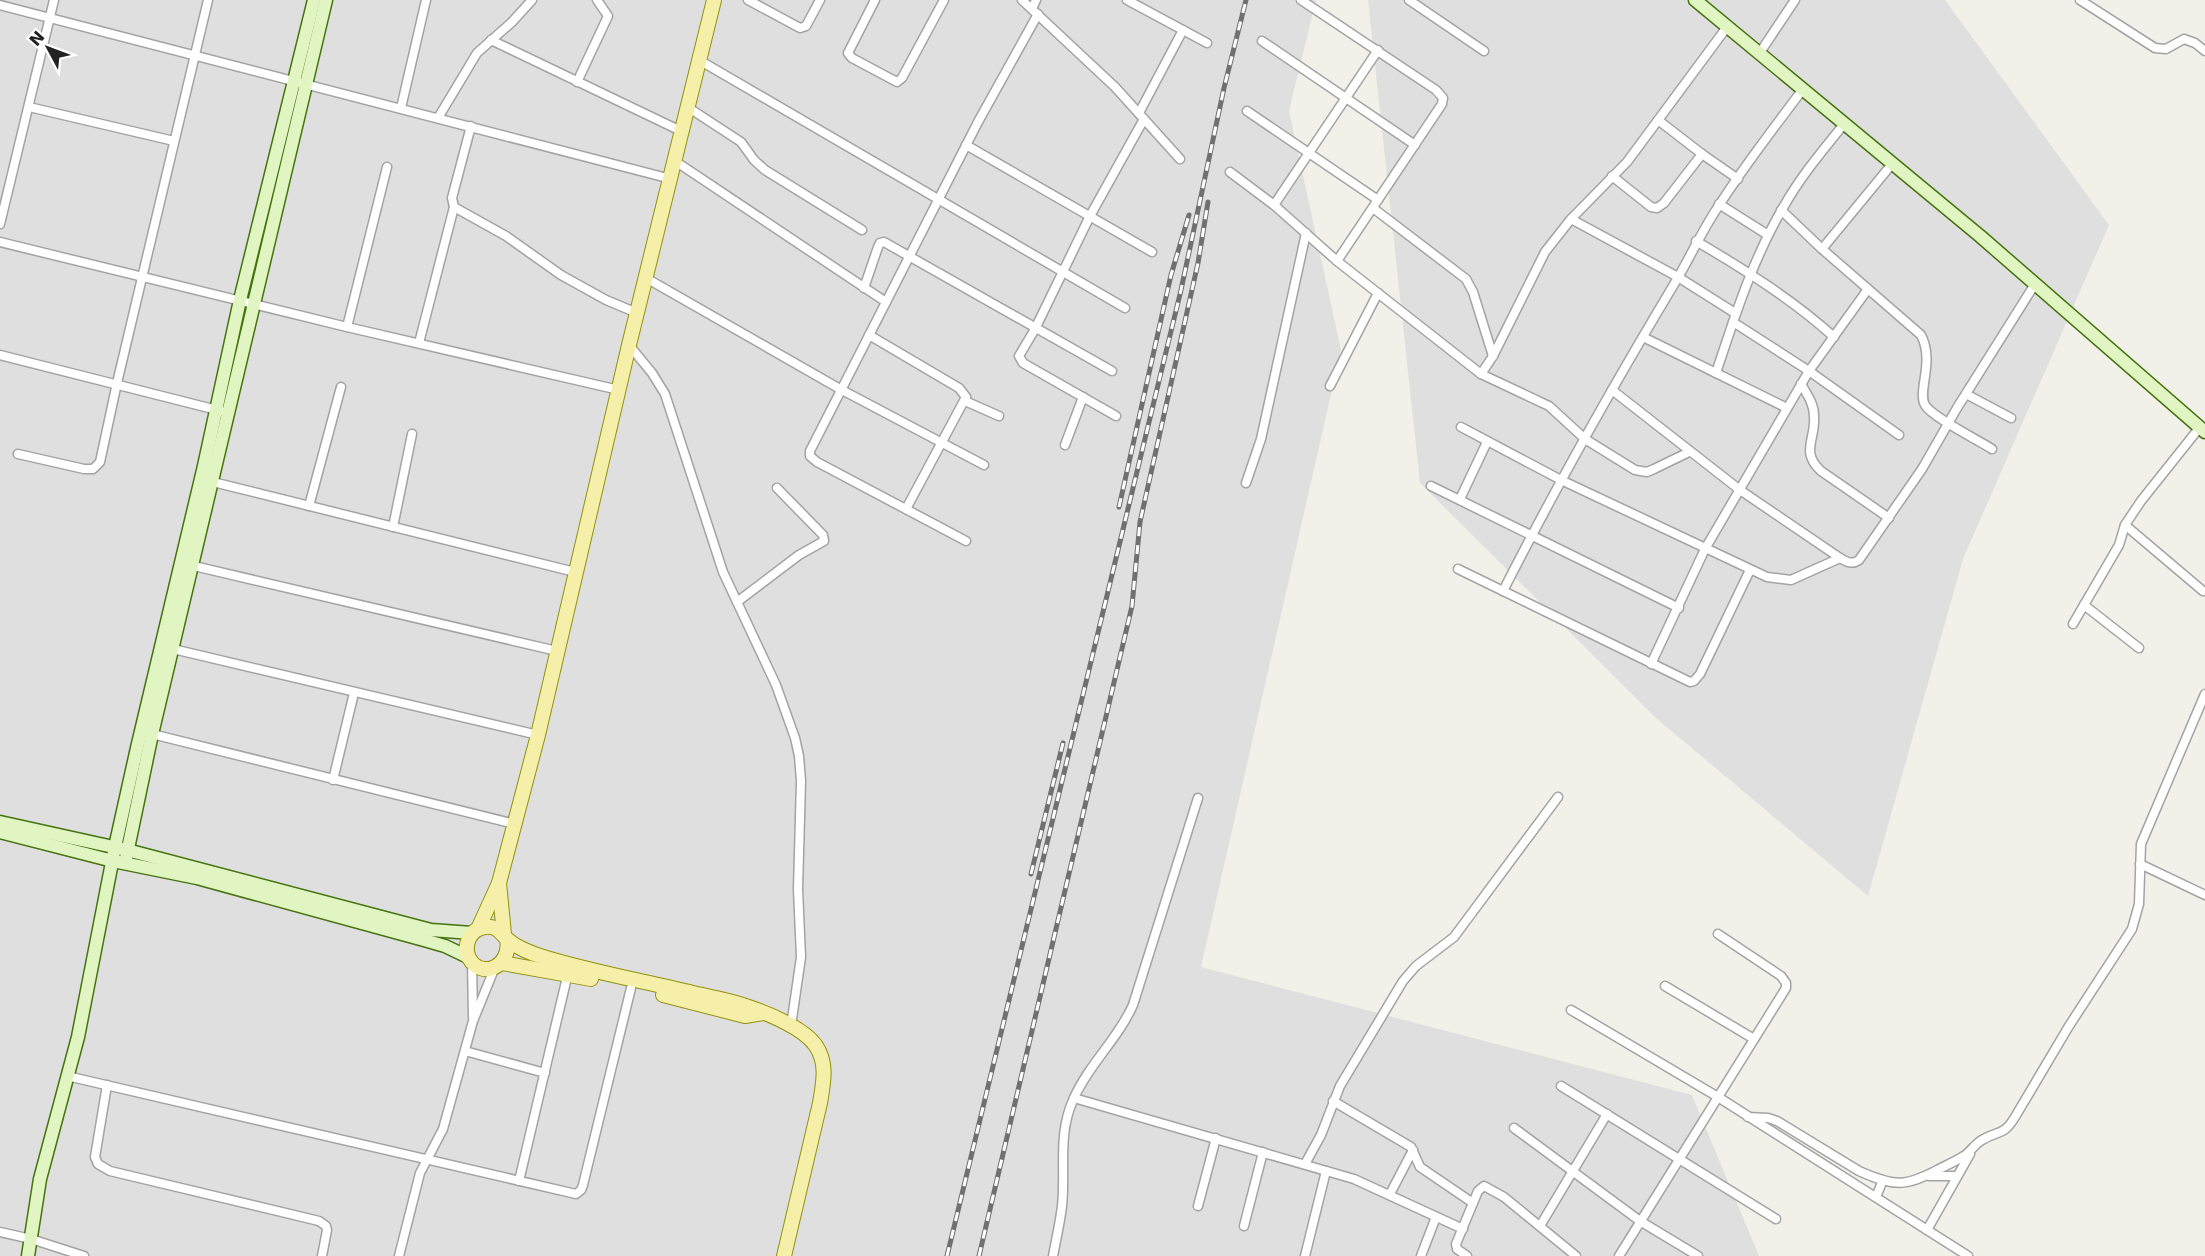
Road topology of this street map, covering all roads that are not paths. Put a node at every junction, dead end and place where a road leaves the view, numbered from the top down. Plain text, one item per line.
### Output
1 (54, 0) edge
2 (208, 0) edge
3 (314, 0) edge
4 (326, 0) edge
5 (426, 0) edge
6 (532, 0) edge
7 (597, 0) edge
8 (714, 0) edge
9 (748, 0) edge
10 (820, 0) edge
11 (875, 0) edge
12 (944, 0) edge
13 (1022, 0) edge
14 (1036, 0) edge
15 (1127, 0) edge
16 (1408, 0) edge
17 (1695, 0) edge
18 (1795, 0) edge
19 (2080, 0) edge
20 (1304, 1) edge
21 (0, 5) edge
22 (1035, 12) junction
23 (50, 18) junction
24 (1727, 27) junction
25 (1183, 30) junction
26 (491, 39) junction
27 (1262, 41) dead end
28 (1208, 43) dead end
29 (1378, 50) junction
30 (1484, 51) dead end
31 (2205, 51) edge
32 (1759, 54) junction
33 (195, 55) junction
34 (699, 60) junction
35 (300, 82) junction
36 (577, 82) junction
37 (1803, 89) junction
38 (1346, 99) junction
39 (28, 106) junction
40 (401, 108) junction
41 (688, 108) junction
42 (1247, 111) dead end
43 (1142, 116) junction
44 (438, 118) junction
45 (1658, 120) junction
46 (1844, 124) junction
47 (471, 126) junction
48 (683, 132) junction
49 (174, 141) junction
50 (966, 145) junction
51 (1415, 145) junction
52 (1309, 153) junction
53 (1702, 154) junction
54 (1180, 159) dead end
55 (675, 161) junction
56 (1892, 164) junction
57 (387, 166) dead end
58 (1230, 172) dead end
59 (1612, 176) junction
60 (671, 179) junction
61 (1738, 179) junction
62 (938, 201) junction
63 (1375, 204) junction
64 (1719, 204) junction
65 (1274, 205) junction
66 (454, 207) junction
67 (1781, 210) junction
68 (1090, 216) junction
69 (1571, 219) junction
70 (0, 224) edge
71 (862, 230) dead end
72 (1306, 233) junction
73 (1767, 235) junction
74 (1696, 241) junction
75 (0, 242) edge
76 (1822, 249) junction
77 (1152, 252) dead end
78 (909, 257) junction
79 (1337, 261) junction
80 (1064, 273) junction
81 (1751, 273) junction
82 (142, 276) junction
83 (646, 278) junction
84 (1678, 278) junction
85 (2035, 284) junction
86 (864, 288) junction
87 (1868, 289) junction
88 (1378, 293) junction
89 (240, 300) junction
90 (886, 302) junction
91 (255, 303) junction
92 (1125, 308) dead end
93 (637, 313) junction
94 (1734, 318) junction
95 (347, 327) junction
96 (1035, 329) junction
97 (869, 335) junction
98 (1643, 337) junction
99 (1834, 337) junction
100 (419, 343) junction
101 (629, 345) junction
102 (0, 355) edge
103 (1493, 356) junction
104 (1809, 370) junction
105 (1112, 371) dead end
106 (1716, 373) junction
107 (1481, 374) junction
108 (117, 383) junction
109 (1801, 384) junction
110 (1330, 386) dead end
111 (341, 387) dead end
112 (840, 389) junction
113 (619, 390) junction
114 (1612, 390) junction
115 (1966, 394) junction
116 (1083, 397) junction
117 (965, 401) junction
118 (1787, 408) junction
119 (216, 410) junction
120 (229, 413) junction
121 (999, 416) dead end
122 (1116, 416) dead end
123 (2011, 418) dead end
124 (1948, 423) junction
125 (1461, 427) dead end
126 (2202, 430) edge
127 (412, 434) dead end
128 (1899, 435) dead end
129 (1585, 439) junction
130 (1487, 442) junction
131 (942, 443) junction
132 (1065, 445) dead end
133 (1992, 449) dead end
134 (1689, 452) junction
135 (18, 454) dead end
136 (984, 465) dead end
137 (1562, 480) junction
138 (213, 482) junction
139 (1246, 483) dead end
140 (1431, 486) dead end
141 (777, 488) dead end
142 (1740, 490) junction
143 (1460, 500) junction
144 (309, 506) junction
145 (906, 509) junction
146 (1889, 518) junction
147 (2125, 525) junction
148 (393, 527) junction
149 (1531, 535) junction
150 (966, 540) dead end
151 (1705, 549) junction
152 (1840, 558) junction
153 (194, 566) junction
154 (1458, 569) dead end
155 (1750, 570) junction
156 (575, 572) junction
157 (1503, 591) junction
158 (2203, 591) dead end
159 (737, 602) junction
160 (2084, 605) junction
161 (1679, 608) junction
162 (2073, 624) dead end
163 (2139, 648) dead end
164 (173, 649) junction
165 (557, 651) junction
166 (1651, 664) junction
167 (354, 693) junction
168 (2205, 694) edge
169 (152, 735) junction
170 (538, 735) junction
171 (333, 780) junction
172 (1558, 797) dead end
173 (1198, 798) dead end
174 (0, 822) edge
175 (515, 824) junction
176 (0, 832) edge
177 (121, 848) junction
178 (119, 862) junction
179 (2140, 864) junction
180 (499, 883) junction
181 (2205, 895) edge
182 (475, 931) junction
183 (1718, 934) dead end
184 (506, 937) junction
185 (470, 959) junction
186 (498, 965) junction
187 (568, 973) junction
188 (1665, 986) dead end
189 (631, 988) junction
190 (1571, 1010) dead end
191 (763, 1013) junction
192 (473, 1021) junction
193 (791, 1026) junction
194 (1754, 1039) junction
195 (465, 1050) junction
196 (545, 1073) junction
197 (67, 1076) junction
198 (106, 1084) junction
199 (1561, 1086) dead end
200 (1718, 1097) junction
201 (1074, 1098) junction
202 (1333, 1101) junction
203 (1607, 1114) junction
204 (1748, 1117) junction
205 (1514, 1128) dead end
206 (1800, 1135) junction
207 (1216, 1138) junction
208 (1973, 1148) junction
209 (1413, 1150) junction
210 (1263, 1152) junction
211 (427, 1158) junction
212 (1813, 1158) junction
213 (1679, 1159) junction
214 (1305, 1164) junction
215 (1326, 1171) junction
216 (1572, 1172) junction
217 (1925, 1176) junction
218 (1957, 1176) junction
219 (1883, 1180) junction
220 (519, 1181) junction
221 (1390, 1194) junction
222 (1876, 1197) junction
223 (1473, 1203) junction
224 (1198, 1206) dead end
225 (1436, 1217) junction
226 (1776, 1219) dead end
227 (1640, 1221) junction
228 (1244, 1226) dead end
229 (1540, 1226) junction
230 (1462, 1229) junction
231 (1927, 1230) junction
232 (0, 1232) edge
233 (30, 1239) junction
234 (70, 1254) edge
235 (28, 1256) edge
236 (84, 1256) edge
237 (322, 1256) edge
238 (399, 1256) edge
239 (784, 1256) edge
240 (1053, 1256) edge
241 (1305, 1256) edge
242 (1421, 1256) edge
243 (1467, 1256) edge
244 (1576, 1256) edge
245 (1619, 1256) edge
246 (1698, 1256) edge
247 (1968, 1256) edge

1 - 23 street
2 - 33 street
3 - 35 street
4 - 35 street
5 - 40 street
6 - 26 street
7 - 36 street
8 - 34 main road
9 - 10 street
11 - 12 street
13 - 22 street
14 - 22 street
15 - 25 street
16 - 30 street
17 - 24 street
18 - 32 street
19 - 31 street
20 - 29 street
21 - 23 street
22 - 43 street
22 - 50 street
23 - 33 street
23 - 39 street
24 - 32 street
24 - 45 street
25 - 28 street
25 - 43 street
26 - 36 street
26 - 44 street
27 - 38 street
29 - 38 street
29 - 51 street
32 - 37 street
33 - 35 street
33 - 49 street
34 - 41 main road
34 - 62 street
35 - 40 street
35 - 89 street
35 - 91 street
36 - 48 street
37 - 46 street
37 - 61 street
38 - 51 street
38 - 52 street
39 - 49 street
39 - 70 street
40 - 44 street
41 - 48 main road
41 - 71 street
42 - 52 street
43 - 54 street
43 - 68 street
44 - 47 street
45 - 53 street
45 - 59 street
46 - 56 street
46 - 67 street
47 - 60 street
47 - 66 street
48 - 55 main road
49 - 82 street
50 - 62 street
50 - 68 street
51 - 63 street
52 - 63 street
52 - 65 street
53 - 59 street
53 - 61 street
55 - 60 main road
55 - 86 street
56 - 76 street
56 - 85 street
57 - 95 street
58 - 65 street
59 - 69 street
60 - 83 main road
61 - 64 street
62 - 78 street
62 - 80 street
63 - 79 street
63 - 103 street
64 - 73 street
64 - 74 street
65 - 72 street
66 - 93 street
66 - 100 street
67 - 73 street
67 - 76 street
68 - 77 street
68 - 80 street
69 - 84 street
69 - 103 street
72 - 79 street
72 - 139 street
73 - 81 street
74 - 81 street
74 - 84 street
75 - 82 street
76 - 87 street
78 - 86 street
78 - 90 street
78 - 96 street
79 - 88 street
80 - 92 street
80 - 96 street
81 - 94 street
81 - 99 street
82 - 89 street
82 - 108 street
83 - 93 main road
83 - 112 street
84 - 94 street
84 - 98 street
85 - 115 street
85 - 126 street
86 - 90 street
87 - 99 street
87 - 124 street
88 - 107 street
88 - 110 street
89 - 91 street
89 - 119 street
90 - 97 street
91 - 95 street
91 - 120 street
93 - 101 main road
94 - 104 street
94 - 106 street
95 - 100 street
96 - 105 street
96 - 116 street
97 - 112 street
97 - 117 street
98 - 106 street
98 - 114 street
99 - 104 street
100 - 113 street
101 - 113 main road
101 - 159 street
102 - 108 street
103 - 107 street
104 - 109 street
104 - 128 street
106 - 118 street
107 - 129 street
108 - 119 street
108 - 135 street
109 - 118 street
109 - 146 street
111 - 144 street
112 - 131 street
112 - 145 street
113 - 156 main road
114 - 129 street
114 - 134 street
115 - 123 street
115 - 124 street
116 - 122 street
116 - 132 street
117 - 121 street
117 - 131 street
118 - 142 street
119 - 120 street
119 - 177 street
120 - 138 street
124 - 133 street
124 - 146 street
125 - 130 street
126 - 147 street
127 - 148 street
129 - 134 street
129 - 137 street
130 - 137 street
130 - 143 street
131 - 136 street
131 - 145 street
134 - 142 street
137 - 149 street
137 - 151 street
138 - 144 street
138 - 153 street
140 - 143 street
141 - 159 street
142 - 151 street
142 - 152 street
143 - 149 street
144 - 148 street
145 - 150 street
146 - 152 street
147 - 158 street
147 - 160 street
148 - 156 street
149 - 157 street
149 - 161 street
151 - 155 street
151 - 161 street
152 - 155 street
153 - 164 street
153 - 165 street
154 - 157 street
155 - 166 street
156 - 165 main road
157 - 166 street
159 - 193 street
160 - 162 street
160 - 163 street
161 - 166 street
164 - 167 street
164 - 169 street
165 - 170 main road
167 - 170 street
167 - 171 street
168 - 179 street
169 - 171 street
169 - 177 street
170 - 175 main road
171 - 175 street
172 - 202 street
173 - 201 street
174 - 177 street
175 - 180 main road
176 - 178 street
177 - 178 street
177 - 182 street
178 - 185 street
178 - 197 street
179 - 181 street
179 - 208 street
180 - 182 main road
180 - 184 main road
182 - 184 main road
182 - 185 main road
183 - 194 street
184 - 186 main road
184 - 191 main road
185 - 186 main road
185 - 192 street
186 - 187 main road
186 - 192 street
187 - 189 main road
187 - 196 street
188 - 194 street
189 - 191 main road
189 - 220 street
190 - 200 street
191 - 193 main road
192 - 195 street
193 - 239 main road
194 - 200 street
195 - 196 street
195 - 211 street
196 - 220 street
197 - 198 street
197 - 233 street
198 - 211 street
198 - 237 street
199 - 203 street
200 - 204 street
200 - 213 street
201 - 207 street
201 - 240 street
202 - 209 street
202 - 214 street
203 - 213 street
203 - 216 street
204 - 206 street
204 - 212 street
205 - 216 street
206 - 212 street
206 - 219 street
207 - 210 street
207 - 224 street
208 - 217 street
208 - 218 street
209 - 221 street
209 - 223 street
210 - 214 street
210 - 228 street
211 - 220 street
211 - 238 street
212 - 222 street
213 - 226 street
213 - 227 street
214 - 215 street
215 - 221 street
215 - 241 street
216 - 227 street
216 - 229 street
217 - 218 street
217 - 219 street
218 - 231 street
219 - 222 street
221 - 225 street
222 - 231 street
223 - 229 street
223 - 230 street
225 - 230 street
225 - 242 street
227 - 245 street
227 - 246 street
229 - 244 street
230 - 243 street
231 - 247 street
232 - 233 street
233 - 234 street
233 - 235 street
234 - 236 street

